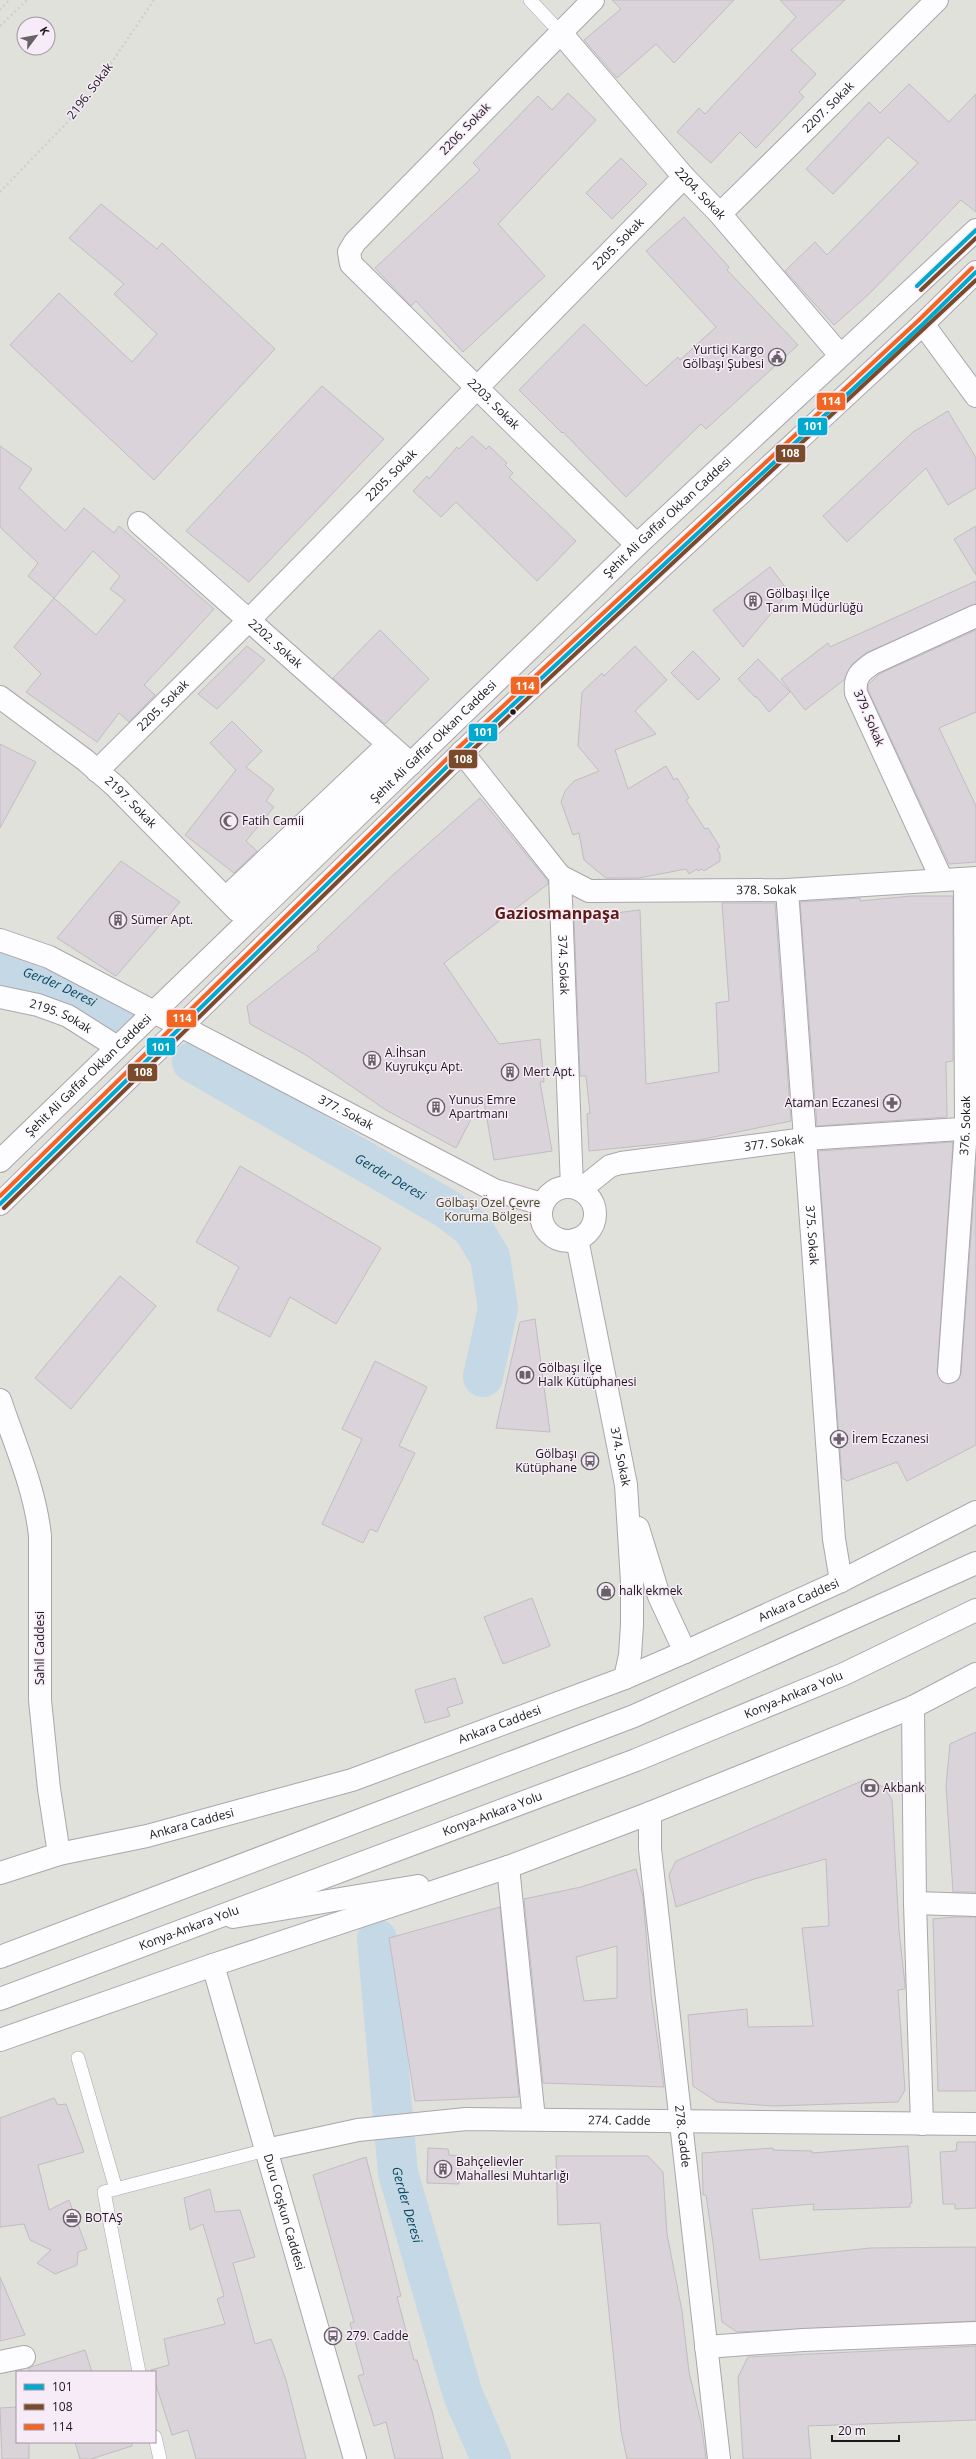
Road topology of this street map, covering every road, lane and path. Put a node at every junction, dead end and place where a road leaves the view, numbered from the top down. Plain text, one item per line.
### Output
1 (9, 0) edge
2 (27, 0) edge
3 (154, 0) edge
4 (530, 0) edge
5 (593, 0) edge
6 (937, 0) edge
7 (0, 10) edge
8 (0, 26) edge
9 (560, 32) junction
10 (684, 177) junction
11 (0, 192) edge
12 (720, 214) junction
13 (976, 230) edge
14 (351, 264) joint
15 (976, 272) edge
16 (923, 324) junction
17 (840, 355) junction
18 (476, 388) junction
19 (976, 396) edge
20 (139, 523) dead end
21 (636, 545) junction
22 (976, 616) edge
23 (248, 621) junction
24 (0, 698) edge
25 (382, 750) joint
26 (462, 752) junction
27 (411, 764) junction
28 (97, 771) junction
29 (560, 876) junction
30 (970, 879) edge
31 (942, 880) junction
32 (787, 890) junction
33 (249, 922) junction
34 (0, 940) edge
35 (0, 997) edge
36 (154, 1012) junction
37 (181, 1025) junction
38 (116, 1047) junction
39 (971, 1129) edge
40 (805, 1139) junction
41 (0, 1161) edge
42 (576, 1188) junction
43 (0, 1204) edge
44 (542, 1204) junction
45 (577, 1239) junction
46 (949, 1372) dead end
47 (0, 1400) edge
48 (0, 1420) edge
49 (0, 1429) edge
50 (8, 1440) edge
51 (626, 1485) junction
52 (976, 1512) edge
53 (976, 1563) edge
54 (841, 1581) junction
55 (976, 1610) edge
56 (685, 1652) junction
57 (976, 1674) edge
58 (625, 1678) junction
59 (913, 1707) junction
60 (650, 1813) junction
61 (59, 1854) junction
62 (498, 1870) junction
63 (0, 1873) edge
64 (915, 1903) junction
65 (976, 1905) edge
66 (206, 1922) junction
67 (0, 1957) edge
68 (213, 1965) junction
69 (0, 1998) edge
70 (0, 2040) edge
71 (78, 2058) dead end
72 (534, 2119) junction
73 (680, 2120) junction
74 (922, 2124) junction
75 (976, 2124) edge
76 (266, 2150) junction
77 (116, 2189) junction
78 (976, 2333) edge
79 (706, 2348) junction
80 (24, 2357) dead end
81 (0, 2362) edge
82 (139, 2371) edge
83 (156, 2441) edge
84 (160, 2459) edge
85 (355, 2459) edge
86 (719, 2459) edge

1 - 7 path
2 - 8 path
3 - 11 path, 2196. Sokak
4 - 9 lane
5 - 9 main road, 2206. Sokak
6 - 12 main road, 2207. Sokak
9 - 10 main road, 2204. Sokak
9 - 14 main road, 2206. Sokak
10 - 12 main road, 2204. Sokak
10 - 18 main road, 2205. Sokak
12 - 17 main road, 2204. Sokak
13 - 17 main road, Şehit Ali Gaffar Okkan Caddesi
14 - 18 main road, 2203. Sokak
15 - 16 main road
16 - 19 main road
16 - 26 main road
17 - 21 main road, Şehit Ali Gaffar Okkan Caddesi
18 - 21 main road, 2203. Sokak
18 - 23 main road, 2205. Sokak
20 - 23 main road, 2202. Sokak
21 - 27 main road, Şehit Ali Gaffar Okkan Caddesi
22 - 31 main road, 379. Sokak
23 - 27 main road, 2202. Sokak
23 - 28 main road, 2205. Sokak
24 - 28 main road, 2197. Sokak
25 - 25 main road
26 - 29 main road
26 - 37 main road
27 - 33 main road, Şehit Ali Gaffar Okkan Caddesi
28 - 33 main road, 2197. Sokak
29 - 32 main road, 378. Sokak
29 - 42 main road, 374. Sokak
30 - 31 main road, 378. Sokak
30 - 39 main road, 376. Sokak
31 - 32 main road, 378. Sokak
32 - 40 main road, 375. Sokak
33 - 36 main road, Şehit Ali Gaffar Okkan Caddesi
34 - 36 main road
35 - 38 main road, 2195. Sokak
36 - 37 main road, 377. Sokak
36 - 38 main road, Şehit Ali Gaffar Okkan Caddesi
37 - 43 main road
37 - 44 main road, 377. Sokak
38 - 41 main road, Şehit Ali Gaffar Okkan Caddesi
39 - 40 main road, 377. Sokak
39 - 46 main road, 376. Sokak
40 - 42 main road, 377. Sokak
40 - 54 main road, 375. Sokak
42 - 44 main road
42 - 45 main road
44 - 45 main road
45 - 51 main road, 374. Sokak
47 - 50 main road, Sahil Caddesi
48 - 50 main road
49 - 50 main road
50 - 61 main road, Sahil Caddesi
51 - 56 main road
51 - 58 main road, 374. Sokak
52 - 54 main road, Ankara Caddesi
53 - 67 main road
54 - 56 main road, Ankara Caddesi
55 - 66 main road, Konya-Ankara Yolu
56 - 58 main road, Ankara Caddesi
57 - 59 main road
58 - 61 main road, Ankara Caddesi
59 - 60 main road
59 - 64 main road
60 - 62 main road
60 - 73 main road, 278. Cadde
61 - 63 main road, Ankara Caddesi
62 - 66 main road
62 - 68 main road
62 - 72 main road
64 - 65 main road
64 - 74 main road
66 - 69 main road, Konya-Ankara Yolu
68 - 70 main road
68 - 76 main road, Duru Coşkun Caddesi
71 - 77 lane
72 - 73 main road, 274. Cadde
72 - 76 main road, 274. Cadde
73 - 74 main road, 274. Cadde
73 - 79 main road, 278. Cadde
74 - 75 main road, 274. Cadde
76 - 77 lane
76 - 85 main road, Duru Coşkun Caddesi
77 - 82 lane
78 - 79 main road
79 - 86 main road, 278. Cadde
80 - 81 main road
83 - 84 lane

